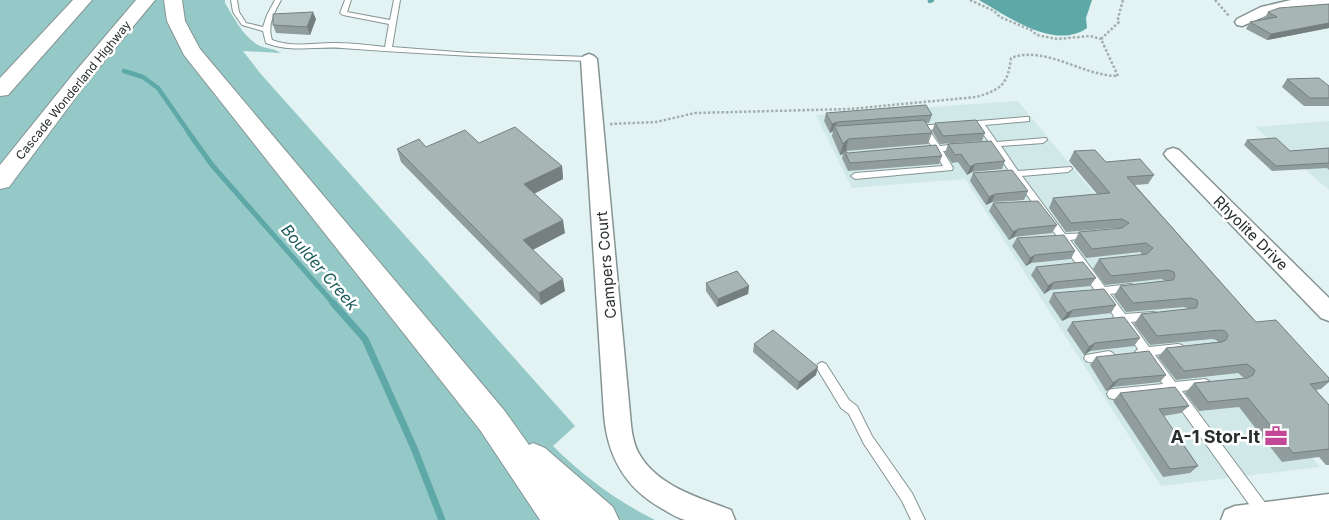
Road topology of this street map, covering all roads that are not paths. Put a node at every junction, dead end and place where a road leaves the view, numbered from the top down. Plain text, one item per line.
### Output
1 (77, 0) edge
2 (83, 0) edge
3 (146, 0) edge
4 (173, 0) edge
5 (234, 0) edge
6 (278, 0) edge
7 (348, 0) edge
8 (397, 0) edge
9 (1320, 1) edge
10 (392, 22) junction
11 (1242, 22) road end
12 (266, 30) junction
13 (388, 48) junction
14 (589, 59) joint
15 (0, 63) edge
16 (0, 90) edge
17 (1026, 120) dead end
18 (979, 123) junction
19 (923, 127) junction
20 (904, 129) edge
21 (1043, 140) dead end
22 (994, 144) junction
23 (975, 146) edge
24 (965, 147) edge
25 (936, 149) junction
26 (918, 150) edge
27 (1173, 154) dead end
28 (1068, 170) dead end
29 (1016, 174) junction
30 (998, 175) edge
31 (855, 176) dead end
32 (0, 181) edge
33 (1098, 234) edge
34 (1063, 238) junction
35 (1043, 239) edge
36 (1141, 287) edge
37 (1102, 291) junction
38 (1084, 293) edge
39 (1329, 312) edge
40 (1166, 314) edge
41 (1122, 319) junction
42 (1104, 321) edge
43 (1193, 347) edge
44 (1146, 352) junction
45 (1090, 358) edge
46 (822, 367) dead end
47 (1219, 382) edge
48 (1172, 387) junction
49 (1113, 394) edge
50 (492, 420) junction
51 (1329, 508) edge
52 (1266, 516) junction
53 (562, 520) edge
54 (600, 520) edge
55 (721, 520) edge
56 (918, 520) edge
57 (1235, 520) edge

1 - 15 highway
2 - 16 highway
3 - 32 highway, Cascade Wonderland Highway
4 - 50 highway
5 - 12 lane
6 - 12 lane
7 - 10 lane
8 - 10 lane
9 - 11 street
10 - 13 lane
12 - 13 lane
13 - 14 lane
14 - 55 street, Campers Court
17 - 18 lane
18 - 19 lane
18 - 22 lane
19 - 20 lane
19 - 25 lane
21 - 22 lane
22 - 23 lane
22 - 29 lane
24 - 25 lane
25 - 26 lane
25 - 31 lane
27 - 39 street, Rhyolite Drive
28 - 29 lane
29 - 30 lane
29 - 34 lane
33 - 34 lane
34 - 35 lane
34 - 37 lane
36 - 37 lane
37 - 38 lane
37 - 41 lane
40 - 41 lane
41 - 42 lane
41 - 44 lane
43 - 44 lane
44 - 45 lane
44 - 48 lane
46 - 56 lane
47 - 48 lane
48 - 49 lane
48 - 52 lane
50 - 53 highway
50 - 54 highway
51 - 52 street
52 - 57 street

